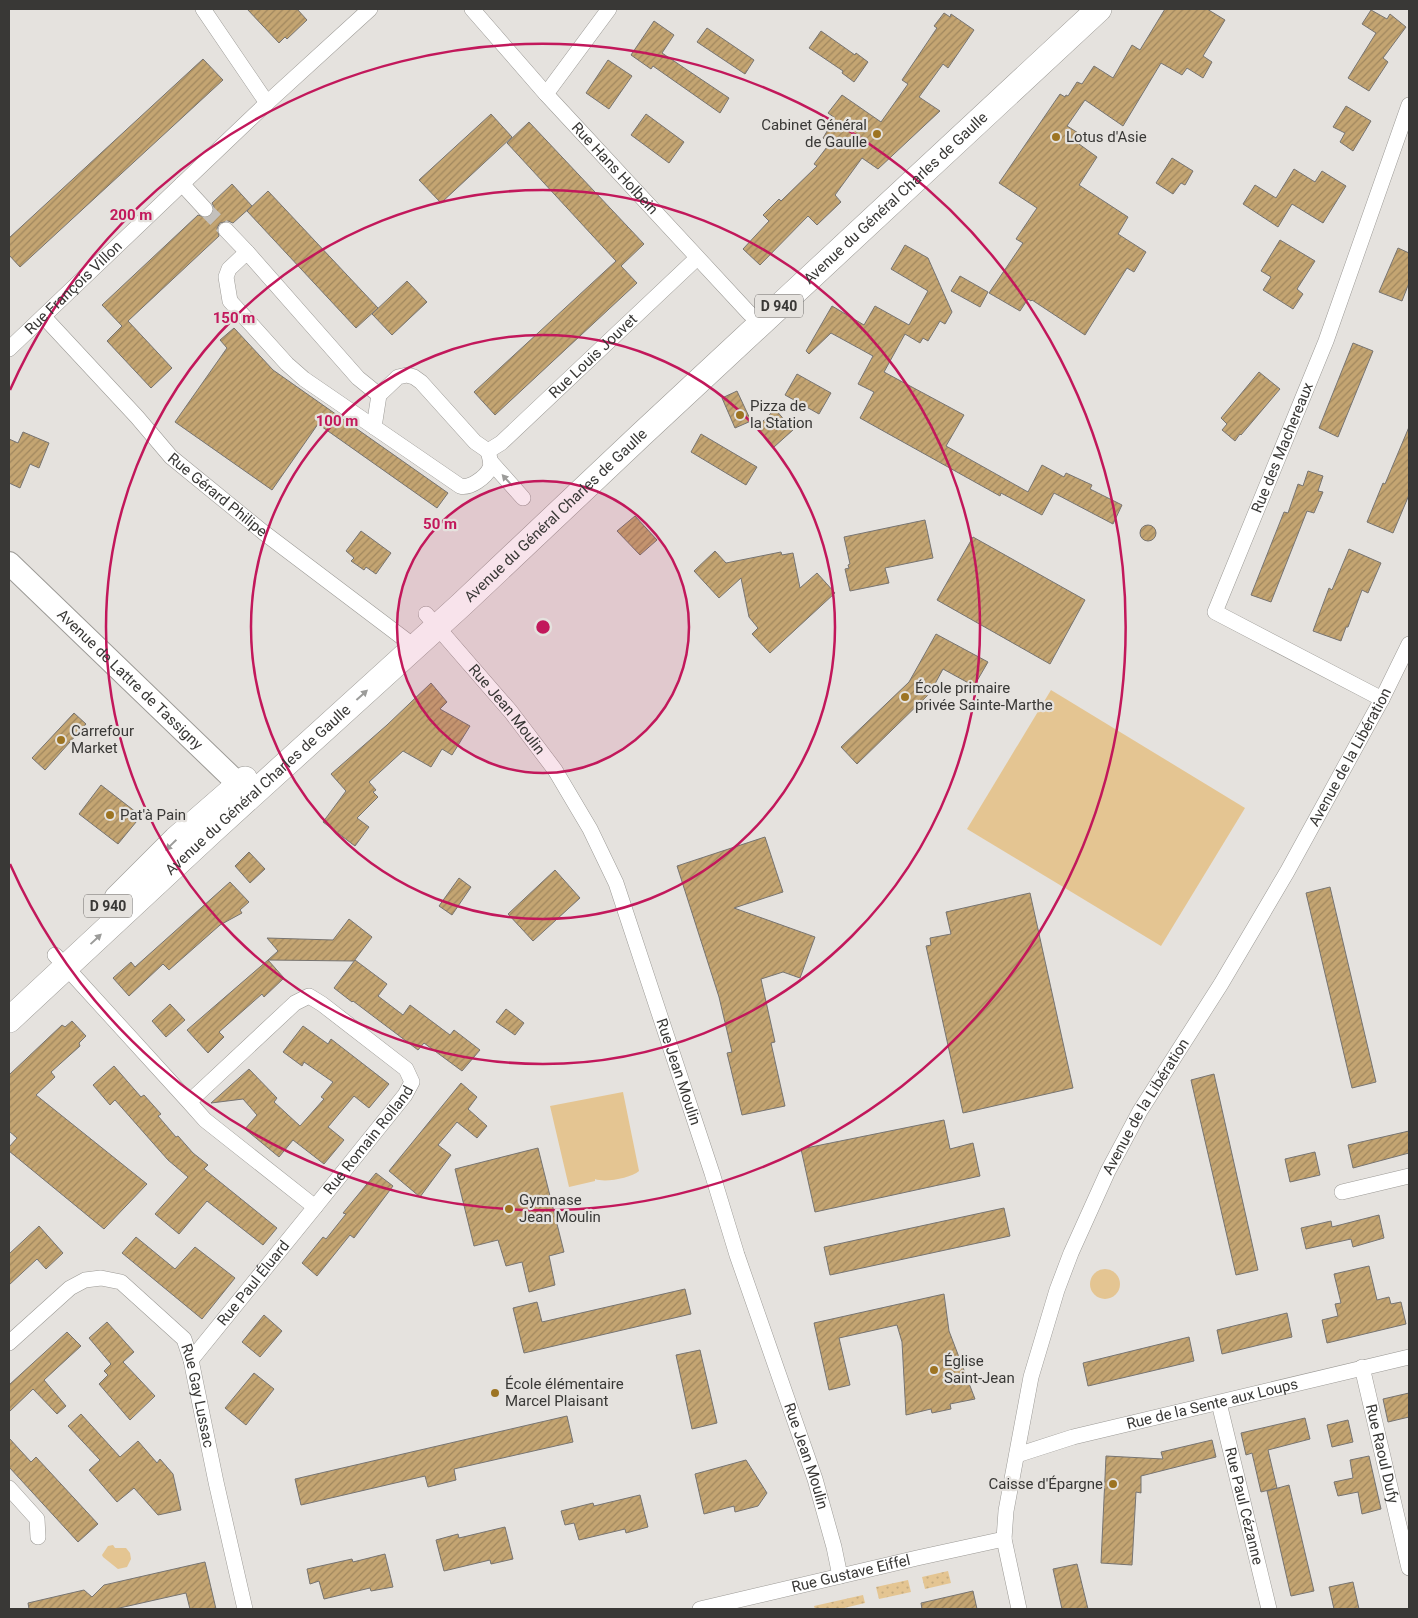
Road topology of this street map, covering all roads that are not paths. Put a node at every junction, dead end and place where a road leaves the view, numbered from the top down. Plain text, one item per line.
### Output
1 (203, 9) edge
2 (370, 9) edge
3 (472, 9) edge
4 (609, 9) edge
5 (1077, 9) edge
6 (1099, 9) edge
7 (546, 94) junction
8 (267, 103) junction
9 (1409, 105) edge
10 (182, 184) junction
11 (205, 209) tunnel mouth
12 (226, 230) tunnel mouth
13 (247, 252) junction
14 (697, 258) junction
15 (44, 317) junction
16 (755, 318) junction
17 (9, 349) edge
18 (379, 395) junction
19 (374, 427) junction
20 (489, 457) junction
21 (522, 498) dead end
22 (9, 563) edge
23 (432, 620) junction
24 (408, 642) junction
25 (1409, 644) edge
26 (1382, 699) junction
27 (245, 790) junction
28 (61, 961) junction
29 (9, 998) edge
30 (9, 1020) edge
31 (189, 1102) junction
32 (1409, 1176) edge
33 (1342, 1192) dead end
34 (315, 1207) junction
35 (9, 1343) edge
36 (1409, 1356) edge
37 (191, 1360) junction
38 (1362, 1367) junction
39 (1220, 1403) junction
40 (1016, 1455) junction
41 (9, 1488) edge
42 (38, 1537) dead end
43 (1004, 1539) junction
44 (1409, 1568) edge
45 (840, 1576) junction
46 (245, 1609) edge
47 (700, 1609) edge
48 (1019, 1609) edge
49 (1269, 1609) edge

1 - 8 street
2 - 8 street, Rue François Villon
3 - 7 street, Rue Hans Holbein
4 - 7 street
5 - 16 main road, Avenue du Général Charles de Gaulle / D 940
6 - 16 main road, Avenue du Général Charles de Gaulle / D 940
7 - 14 street, Rue Hans Holbein
8 - 10 street, Rue François Villon
9 - 26 street, Rue des Machereaux
10 - 11 street
10 - 15 street, Rue François Villon
12 - 13 street
13 - 18 street
13 - 19 street, Rue Louis Jouvet
14 - 16 street, Rue Hans Holbein
14 - 20 street, Rue Louis Jouvet
15 - 17 street, Rue François Villon
15 - 24 street, Rue Gérard Philipe
16 - 23 main road, Avenue du Général Charles de Gaulle / D 940
18 - 19 street
18 - 20 street
19 - 20 street, Rue Louis Jouvet
21 -> 20 street
22 - 27 main road, Avenue de Lattre de Tassigny
23 - 24 main road, Avenue du Général Charles de Gaulle / D 940
23 - 45 street, Rue Jean Moulin
24 - 27 main road, Avenue du Général Charles de Gaulle / D 940
25 - 26 street, Avenue de la Libération
26 - 40 street, Avenue de la Libération
27 - 28 main road, Avenue du Général Charles de Gaulle / D 940
28 - 29 main road, Avenue du Général Charles de Gaulle / D 940
28 - 30 main road, Avenue du Général Charles de Gaulle / D 940
28 - 31 street, Rue Romain Rolland
31 - 34 street, Rue Romain Rolland
31 - 34 street, Rue Romain Rolland
32 - 33 street
34 - 37 street, Rue Paul Éluard
35 - 37 street, Rue Gay Lussac
36 - 38 street, Rue de la Sente aux Loups
37 - 46 street, Rue Gay Lussac
38 - 39 street, Rue de la Sente aux Loups
38 - 44 street, Rue Raoul Dufy
39 - 40 street, Rue de la Sente aux Loups
39 - 49 street, Rue Paul Cézanne
40 - 43 street, Avenue de la Libération
41 - 42 street
43 - 45 street, Rue Gustave Eiffel
43 - 48 street, Avenue de la Libération
45 - 47 street, Rue Gustave Eiffel

